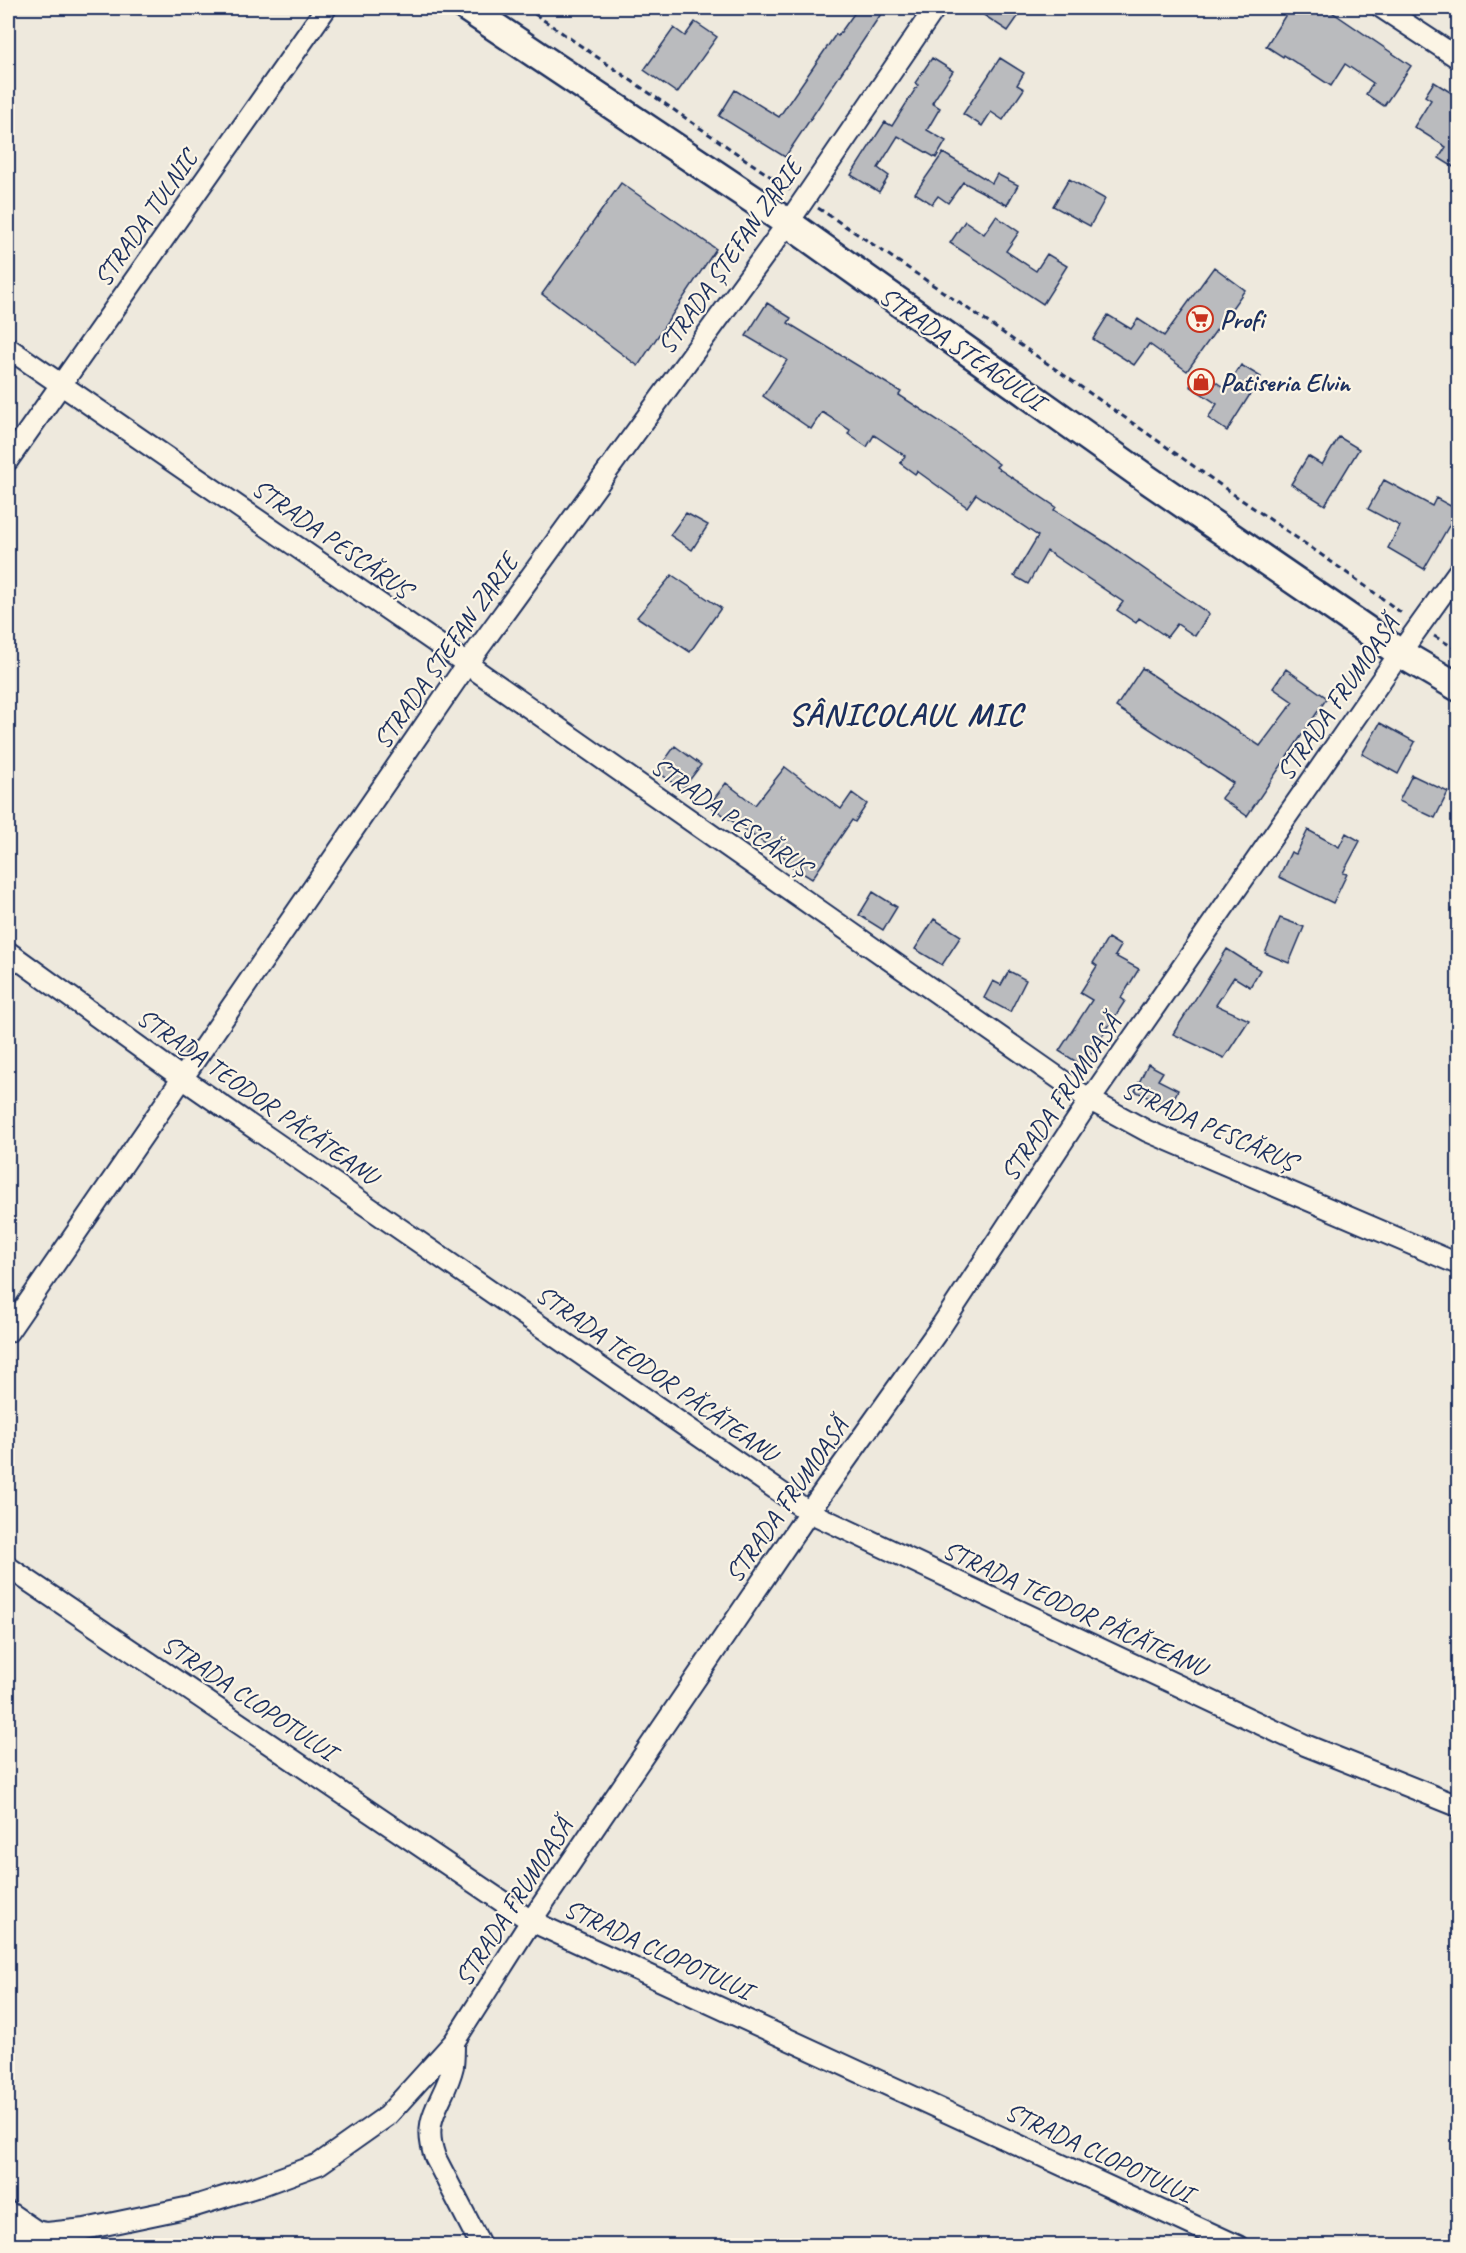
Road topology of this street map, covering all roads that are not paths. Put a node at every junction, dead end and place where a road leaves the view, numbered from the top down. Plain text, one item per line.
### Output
1 (326, 8) edge
2 (467, 8) edge
3 (935, 8) edge
4 (1382, 8) edge
5 (1458, 58) edge
6 (788, 223) junction
7 (8, 348) edge
8 (61, 384) junction
9 (8, 460) edge
10 (1458, 572) edge
11 (1400, 653) junction
12 (467, 664) junction
13 (1458, 687) edge
14 (8, 952) edge
15 (182, 1078) junction
16 (1090, 1100) junction
17 (1458, 1264) edge
18 (8, 1332) edge
19 (809, 1512) junction
20 (8, 1567) edge
21 (1458, 1806) edge
22 (531, 1921) junction
23 (454, 2042) junction
24 (8, 2212) edge
25 (27, 2226) junction
26 (8, 2236) edge
27 (481, 2246) edge
28 (1238, 2246) edge

1 - 8 street, STRADA TULNIC
2 - 6 main road, STRADA STEAGULUI
3 - 6 street, STRADA ȘTEFAN ZARIE
4 - 5 street
6 - 11 main road, STRADA STEAGULUI
6 - 12 street, STRADA ȘTEFAN ZARIE
7 - 8 street, STRADA PESCĂRUȘ
8 - 9 street, STRADA TULNIC
8 - 12 street, STRADA PESCĂRUȘ
10 - 11 street, STRADA FRUMOASĂ
11 - 13 main road, STRADA STEAGULUI
11 - 16 street, STRADA FRUMOASĂ
12 - 15 street, STRADA ȘTEFAN ZARIE
12 - 16 street, STRADA PESCĂRUȘ
14 - 15 street, STRADA TEODOR PĂCĂTEANU
15 - 18 street, STRADA ȘTEFAN ZARIE
15 - 19 street, STRADA TEODOR PĂCĂTEANU
16 - 17 street, STRADA PESCĂRUȘ
16 - 19 street, STRADA FRUMOASĂ
19 - 21 street, STRADA TEODOR PĂCĂTEANU
19 - 22 street, STRADA FRUMOASĂ
20 - 22 street, STRADA CLOPOTULUI
22 - 23 street, STRADA FRUMOASĂ
22 - 28 street, STRADA CLOPOTULUI
23 - 25 street, STRADA FRUMOASĂ
23 - 27 street
24 - 25 street, STRADA FRUMOASĂ
25 - 26 street

